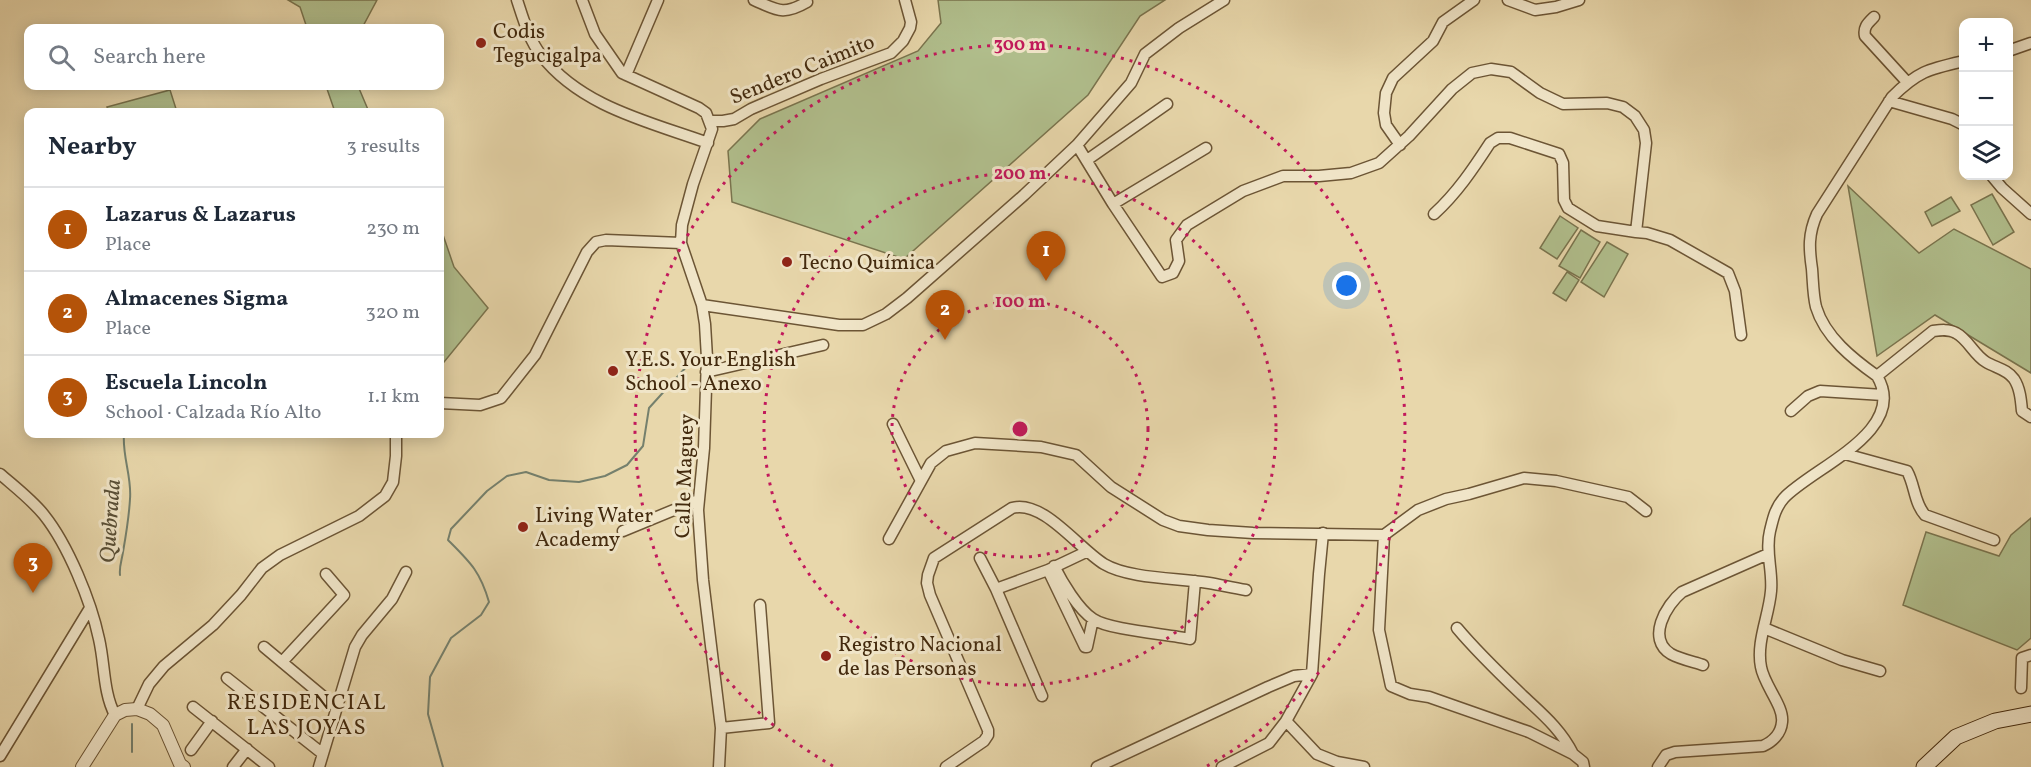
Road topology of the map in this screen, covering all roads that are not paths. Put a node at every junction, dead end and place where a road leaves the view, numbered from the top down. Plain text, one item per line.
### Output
1 (517, 0) edge
2 (582, 0) edge
3 (658, 0) edge
4 (754, 0) edge
5 (905, 0) edge
6 (1224, 0) edge
7 (1474, 0) edge
8 (1508, 0) edge
9 (1579, 0) edge
10 (807, 2) dead end
11 (1874, 17) dead end
12 (2031, 44) edge
13 (2013, 49) edge
14 (1959, 62) edge
15 (626, 75) junction
16 (1907, 82) junction
17 (1889, 101) junction
18 (1167, 104) dead end
19 (711, 121) junction
20 (1959, 122) edge
21 (708, 143) junction
22 (1077, 145) junction
23 (1400, 145) junction
24 (1206, 148) dead end
25 (1087, 160) junction
26 (1995, 180) edge
27 (1113, 204) junction
28 (1434, 214) dead end
29 (2031, 214) edge
30 (1636, 232) junction
31 (681, 243) junction
32 (702, 305) junction
33 (1741, 336) dead end
34 (823, 345) dead end
35 (706, 372) junction
36 (1877, 376) junction
37 (1883, 395) junction
38 (444, 403) edge
39 (1791, 411) dead end
40 (2031, 417) edge
41 (893, 424) dead end
42 (396, 438) edge
43 (1845, 454) junction
44 (0, 474) edge
45 (921, 481) junction
46 (698, 500) junction
47 (1646, 511) dead end
48 (623, 531) dead end
49 (1323, 534) junction
50 (1384, 535) junction
51 (889, 539) dead end
52 (1994, 540) dead end
53 (1086, 552) junction
54 (1768, 554) junction
55 (980, 558) dead end
56 (1051, 568) junction
57 (406, 572) dead end
58 (327, 574) dead end
59 (1195, 581) junction
60 (996, 589) junction
61 (1246, 590) dead end
62 (760, 605) dead end
63 (90, 608) junction
64 (1093, 619) junction
65 (1457, 628) dead end
66 (1764, 628) junction
67 (264, 647) dead end
68 (2031, 655) edge
69 (282, 662) junction
70 (1703, 665) dead end
71 (1880, 671) dead end
72 (1312, 674) junction
73 (227, 678) dead end
74 (2021, 688) dead end
75 (1042, 696) dead end
76 (193, 707) dead end
77 (337, 708) junction
78 (137, 709) junction
79 (2031, 714) edge
80 (115, 715) junction
81 (212, 721) junction
82 (1286, 721) junction
83 (721, 728) junction
84 (247, 749) junction
85 (323, 754) junction
86 (1573, 754) junction
87 (0, 756) edge
88 (185, 759) edge
89 (82, 767) edge
90 (233, 767) edge
91 (269, 767) edge
92 (319, 767) edge
93 (719, 767) edge
94 (946, 767) edge
95 (1097, 767) edge
96 (1222, 767) edge
97 (1364, 767) edge
98 (1584, 767) edge
99 (1658, 767) edge
100 (1924, 767) edge

1 - 21 street
2 - 15 street
3 - 15 street
4 - 10 street
5 - 19 street, Sendero Caimito
6 - 22 street
7 - 23 street
8 - 9 street
11 - 16 street
12 - 13 street
14 - 16 street
15 - 19 street
16 - 17 street
17 - 20 street
17 - 36 street
18 - 25 street
19 - 21 street, Calle Maguey
21 - 31 street, Calle Maguey
22 - 25 street
22 - 32 street
23 - 27 street
23 - 30 street
24 - 27 street
25 - 27 street
26 - 29 street
28 - 30 street
30 - 33 street
31 - 32 street, Calle Maguey
31 - 38 street
32 - 35 street, Calle Maguey
34 - 35 street
35 - 46 street, Calle Maguey
36 - 37 street
36 - 40 street
37 - 39 street
37 - 43 street
41 - 45 street
42 - 78 street
43 - 52 street
43 - 54 street
44 - 63 street
45 - 49 street
45 - 51 street
46 - 48 street
46 - 83 street, Calle Maguey
47 - 50 street
49 - 50 street
49 - 72 street
50 - 86 street
53 - 56 street
53 - 59 street
53 - 94 street
54 - 66 street
54 - 70 street
55 - 60 street
56 - 60 street
56 - 64 street
56 - 64 street
57 - 77 street
58 - 69 street
59 - 61 street
59 - 64 street
60 - 75 street
62 - 83 street
63 - 80 street
63 - 87 street
65 - 86 street
66 - 71 street
66 - 99 street
67 - 69 street
68 - 74 street
69 - 77 street
72 - 82 street
72 - 95 street
73 - 85 street
76 - 81 street
77 - 85 street
78 - 80 street
78 - 88 street
79 - 100 main road
80 - 89 street
81 - 84 street
81 - 88 street
82 - 96 street
82 - 97 street
83 - 93 street, Calle Maguey
84 - 90 street
84 - 91 street
85 - 92 street
86 - 98 street

